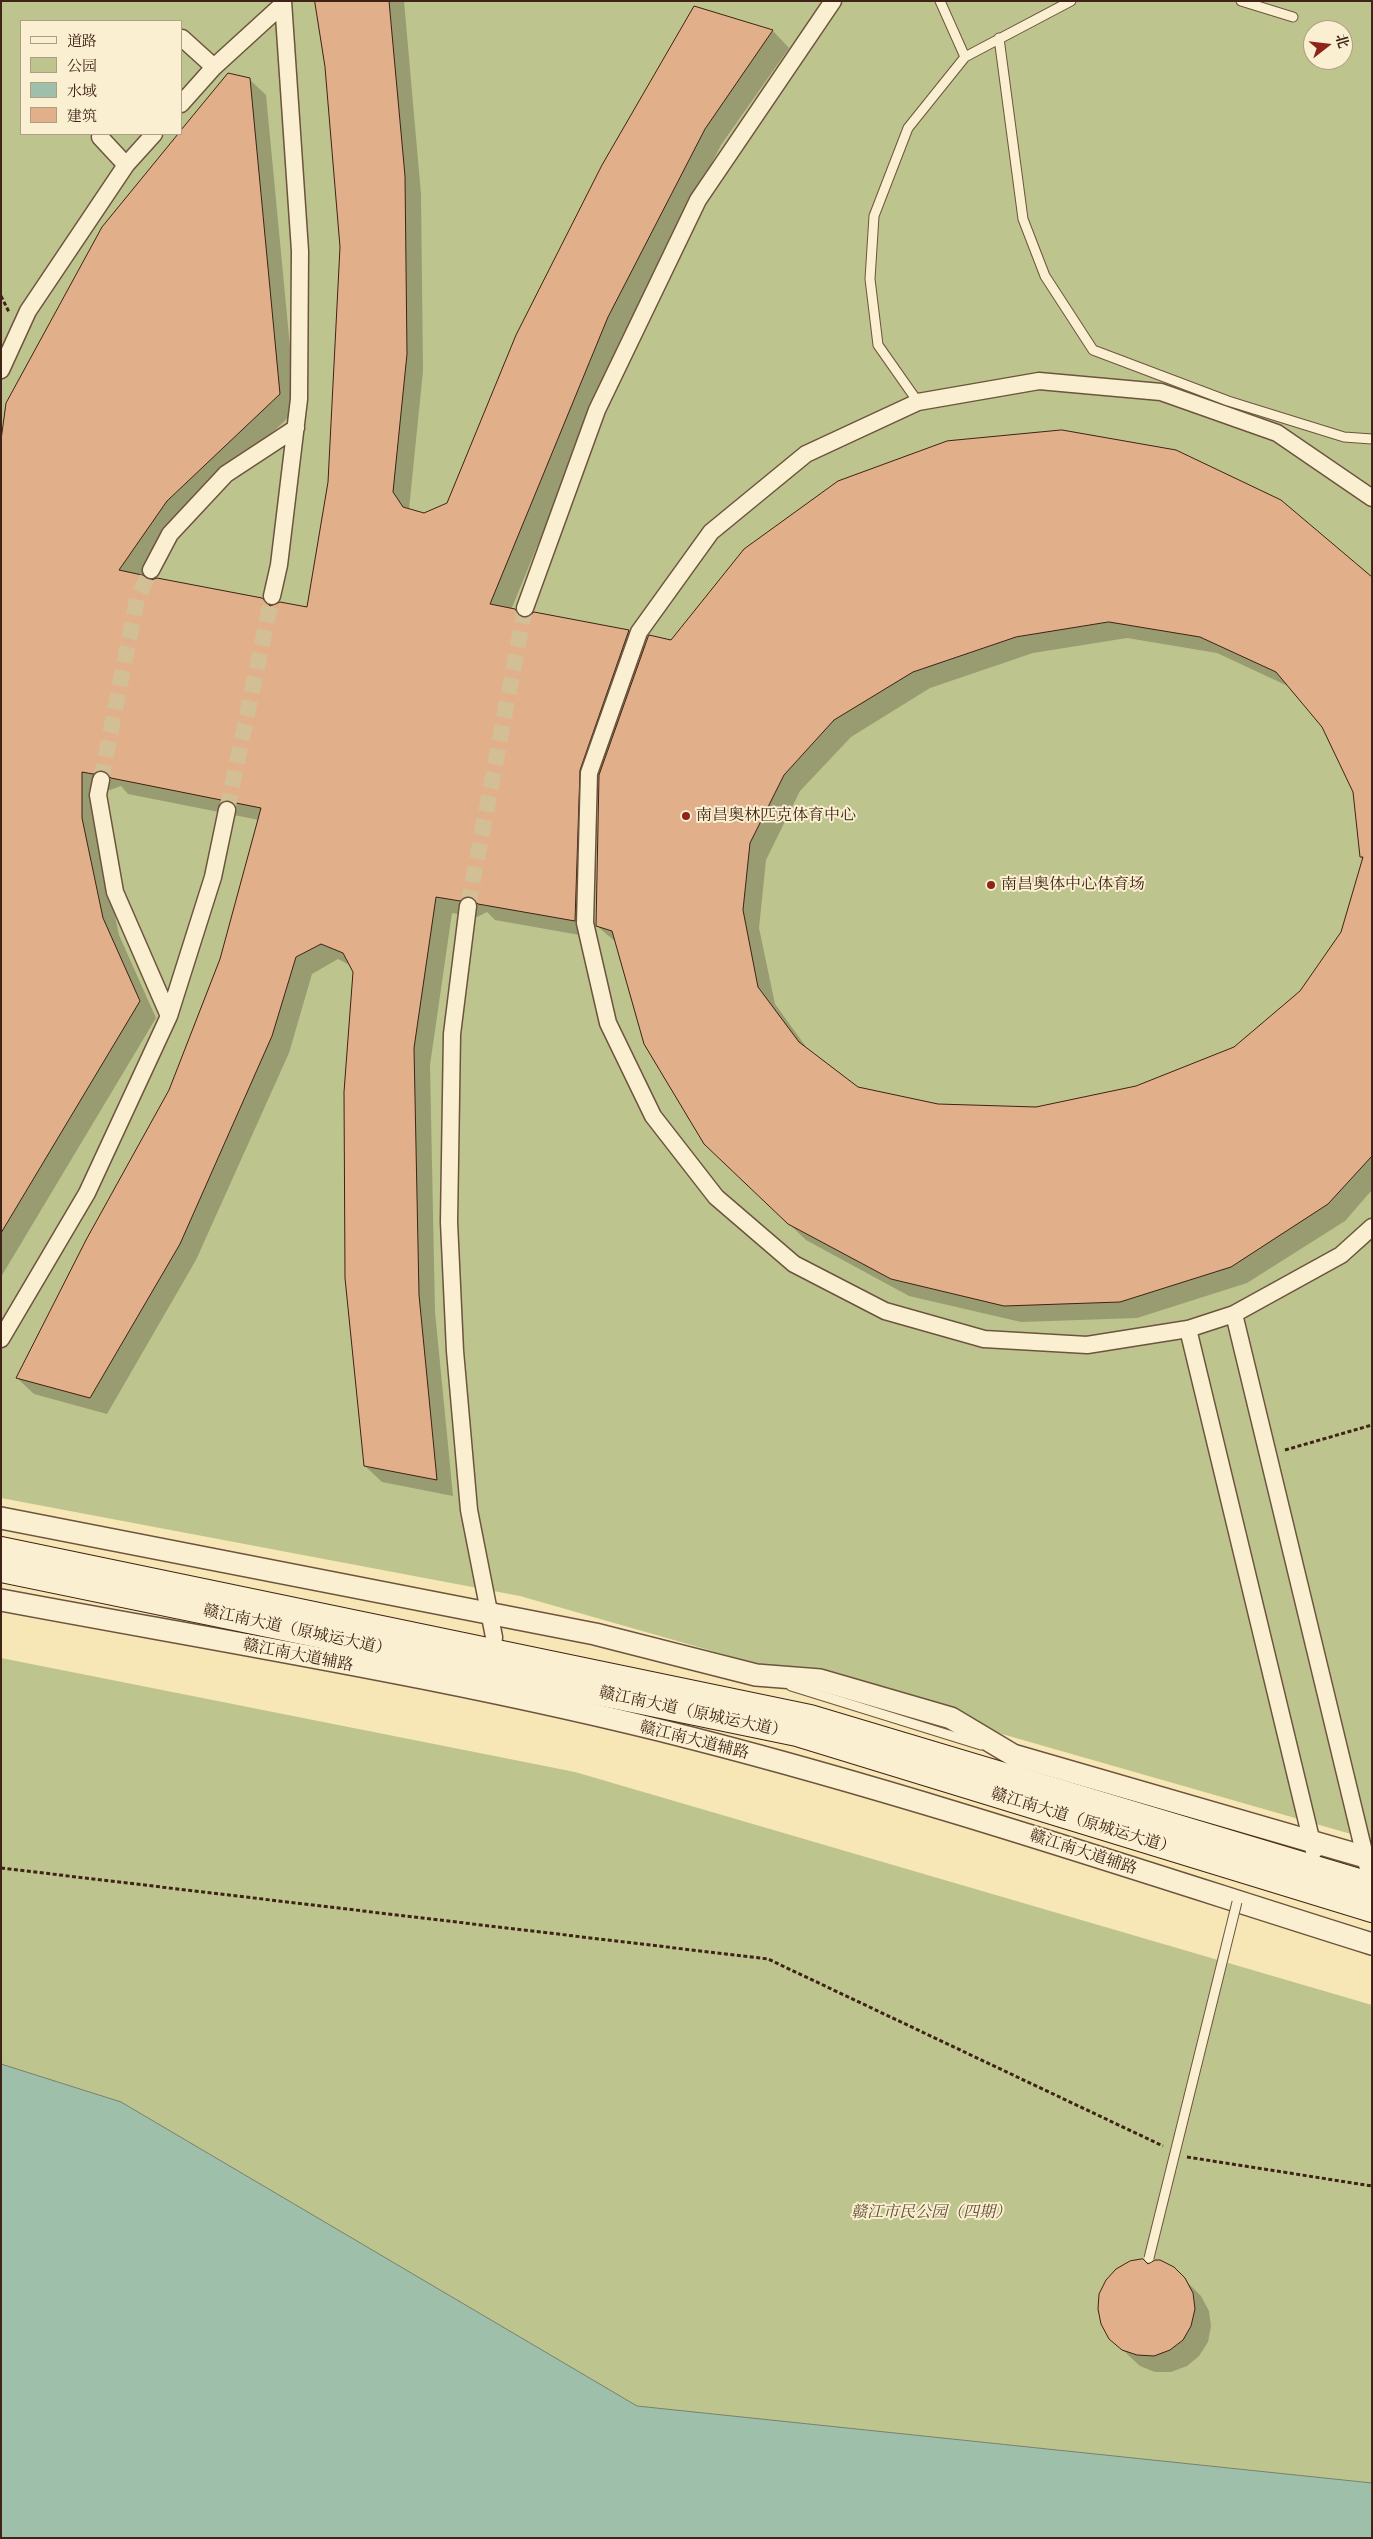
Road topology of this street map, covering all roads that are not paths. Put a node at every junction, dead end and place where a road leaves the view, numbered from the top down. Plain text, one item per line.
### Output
1 (833, 1) edge
2 (940, 1) edge
3 (1071, 1) edge
4 (1241, 1) edge
5 (283, 3) edge
6 (1293, 17) dead end
7 (182, 38) edge
8 (999, 38) junction
9 (965, 57) junction
10 (214, 67) junction
11 (182, 103) edge
12 (153, 135) edge
13 (100, 137) dead end
14 (126, 165) junction
15 (1, 370) edge
16 (918, 402) junction
17 (296, 428) junction
18 (1372, 440) edge
19 (1372, 498) edge
20 (151, 570) tunnel mouth
21 (272, 596) tunnel mouth
22 (525, 608) tunnel mouth
23 (101, 780) tunnel mouth
24 (227, 810) tunnel mouth
25 (468, 906) tunnel mouth
26 (169, 1016) junction
27 (1372, 1227) edge
28 (1234, 1314) junction
29 (1188, 1328) junction
30 (1, 1339) edge
31 (1, 1518) edge
32 (1, 1549) edge
33 (1, 1570) edge
34 (1, 1600) edge
35 (490, 1613) junction
36 (492, 1661) junction
37 (1312, 1842) junction
38 (1369, 1858) edge
39 (1319, 1870) junction
40 (1372, 1885) edge
41 (1325, 1896) junction
42 (1238, 1902) junction
43 (1372, 1910) edge
44 (1372, 1944) edge
45 (1149, 2258) dead end

1 - 22 street
2 - 9 lane
3 - 8 lane
4 - 6 lane
5 - 10 street
5 - 17 street
7 - 10 street
8 - 9 lane
8 - 18 lane
9 - 16 lane
10 - 11 street
12 - 14 street
13 - 14 street
14 - 15 street
16 - 19 street
16 - 29 street
17 - 20 street
17 - 21 street
23 - 26 street
24 - 26 street
25 - 35 street
26 - 30 street
27 - 28 street
28 - 29 street
28 - 38 street
29 - 37 street
31 - 35 street
32 - 36 main road, 赣江南大道（原城运大道）
33 - 36 main road, 赣江南大道（原城运大道）
34 - 42 street, 赣江南大道辅路
35 - 36 street
35 - 37 street
36 - 39 main road, 赣江南大道（原城运大道）
36 - 41 main road, 赣江南大道（原城运大道）
37 - 38 street
37 - 39 street
38 - 40 street
39 - 40 main road, 赣江南大道（原城运大道）
39 - 41 street
41 - 43 main road, 赣江南大道（原城运大道）
42 - 44 street, 赣江南大道辅路
42 - 45 lane, bridge

